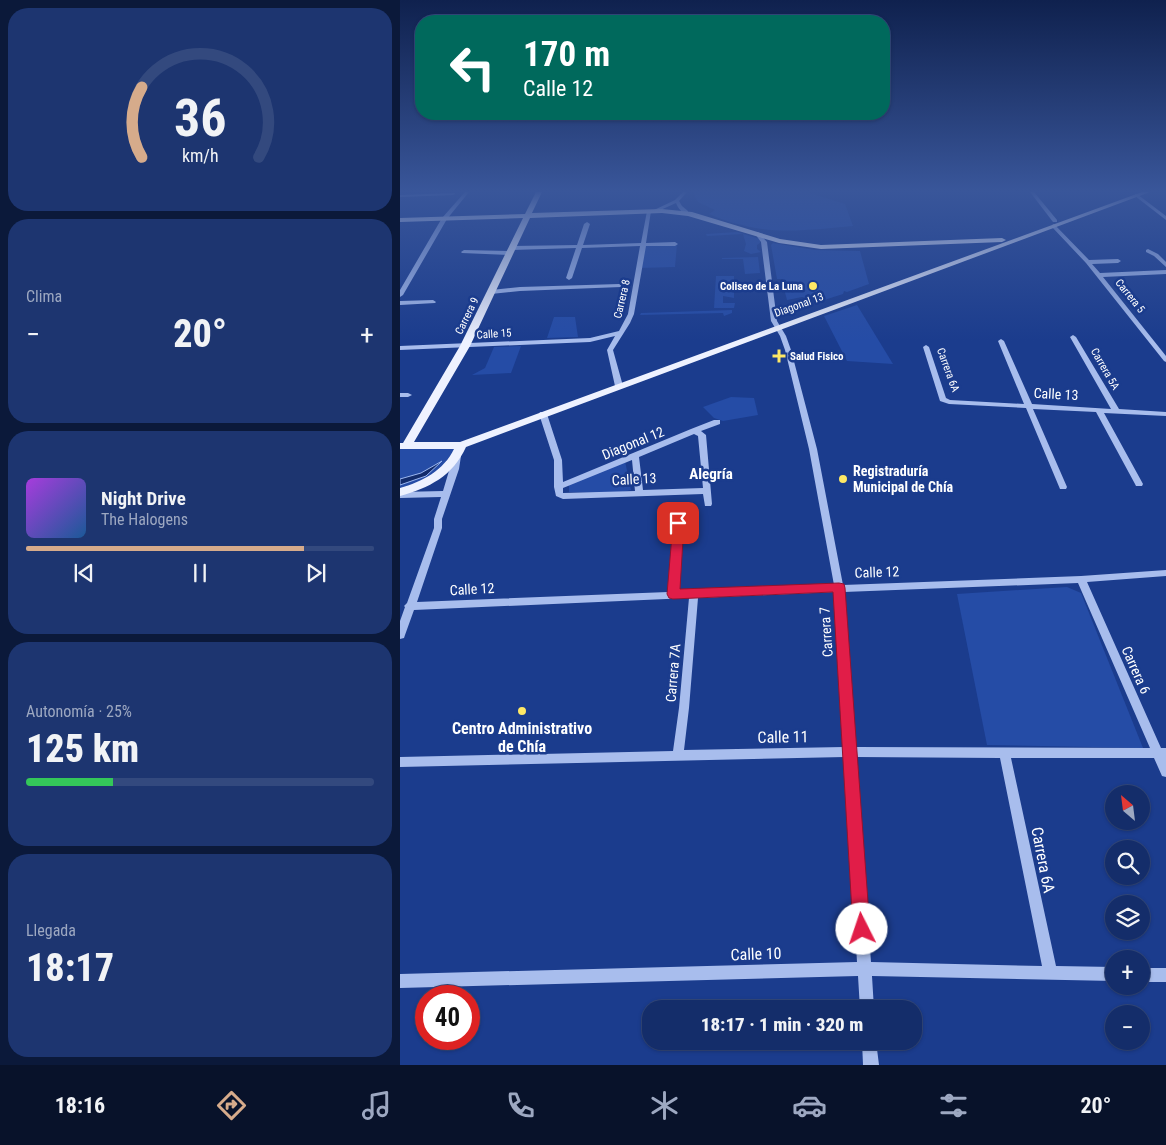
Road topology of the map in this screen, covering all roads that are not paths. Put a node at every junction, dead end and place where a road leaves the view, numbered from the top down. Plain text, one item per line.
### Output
1 (431, 242) edge
2 (514, 242) edge
3 (581, 242) edge
4 (644, 242) edge
5 (764, 242) edge
6 (770, 242) edge
7 (784, 242) edge
8 (973, 242) junction
9 (976, 242) edge
10 (1007, 242) edge
11 (1070, 242) edge
12 (675, 244) dead end
13 (643, 245) junction
14 (580, 246) junction
15 (510, 250) junction
16 (1148, 251) dead end
17 (464, 252) dead end
18 (1114, 256) dead end
19 (963, 259) junction
20 (1088, 262) junction
21 (1166, 265) edge
22 (1166, 272) edge
23 (1098, 274) junction
24 (569, 278) dead end
25 (619, 286) dead end
26 (491, 292) junction
27 (400, 294) edge
28 (433, 302) dead end
29 (400, 303) edge
30 (791, 322) junction
31 (777, 326) junction
32 (619, 332) junction
33 (1074, 337) dead end
34 (590, 340) junction
35 (1000, 341) dead end
36 (465, 346) junction
37 (926, 347) dead end
38 (400, 348) edge
39 (610, 350) junction
40 (1163, 351) edge
41 (1166, 360) edge
42 (619, 386) junction
43 (945, 401) joint
44 (1030, 408) junction
45 (1100, 411) junction
46 (1116, 411) junction
47 (543, 414) junction
48 (1165, 415) edge
49 (717, 422) dead end
50 (694, 431) junction
51 (403, 446) edge
52 (459, 450) junction
53 (636, 455) junction
54 (1139, 484) dead end
55 (558, 487) junction
56 (1063, 487) dead end
57 (707, 491) junction
58 (400, 493) edge
59 (447, 494) junction
60 (639, 494) junction
61 (708, 504) dead end
62 (678, 523) dead end
63 (1166, 573) edge
64 (1081, 579) junction
65 (839, 588) junction
66 (673, 594) junction
67 (694, 594) junction
68 (409, 606) junction
69 (400, 635) edge
70 (850, 752) junction
71 (1162, 753) edge
72 (1005, 754) junction
73 (678, 755) junction
74 (400, 762) edge
75 (1166, 772) edge
76 (864, 969) junction
77 (1050, 972) junction
78 (1105, 974) edge
79 (1150, 975) edge
80 (1166, 975) edge
81 (400, 981) edge
82 (866, 1000) edge
83 (870, 1050) edge
84 (871, 1065) edge

1 - 27 street
2 - 15 main road, Carrera 9
3 - 14 street
4 - 13 street, Carrera 8
5 - 31 street, Carrera 7
6 - 30 street
7 - 8 main road, Diagonal 13
8 - 9 main road, Diagonal 13
8 - 19 main road
10 - 19 main road, Diagonal 13
11 - 20 street, Carrera 5
12 - 13 street
13 - 14 street
13 - 32 street, Carrera 8
14 - 15 street
14 - 24 street
15 - 17 street
15 - 26 main road, Carrera 9
16 - 21 street
18 - 20 street
19 - 30 main road, Diagonal 13
20 - 23 street, Carrera 5
22 - 23 street
23 - 40 street, Carrera 5
25 - 26 street
26 - 36 main road, Carrera 9
28 - 29 street
30 - 31 main road, Diagonal 13
31 - 42 main road, Diagonal 13
31 - 65 street, Carrera 7
32 - 34 street, Calle 15
32 - 39 street, Carrera 8
33 - 46 street, Carrera 5A
34 - 36 street, Calle 15
34 - 39 street, Calle 15
35 - 44 street
36 - 38 street, Calle 15
36 - 51 main road, Carrera 9
37 - 43 street, Carrera 6A
39 - 42 street
40 - 41 street, Carrera 5
42 - 47 main road, Diagonal 13
43 - 44 street, Calle 13
44 - 45 street, Calle 13
44 - 56 street
45 - 46 street, Calle 13
45 - 54 street
46 - 48 street, Calle 13
47 - 52 main road, Diagonal 13
47 - 55 street
49 - 50 street, Diagonal 12
50 - 53 street, Diagonal 12
50 - 57 street
51 - 52 main road
52 - 58 main road
52 - 59 street
53 - 55 street, Diagonal 12
53 - 60 street
55 - 60 street, Calle 13
57 - 60 street, Calle 13
57 - 61 street
58 - 59 street
59 - 68 street
62 - 66 street
63 - 64 street, Calle 12
64 - 65 street, Calle 12
64 - 71 street, Carrera 6
65 - 67 street, Calle 12
65 - 70 street, Carrera 7
66 - 67 street, Calle 12
66 - 68 street, Calle 12
67 - 73 street, Carrera 7A
68 - 69 street
70 - 72 street, Calle 11
70 - 73 street, Calle 11
70 - 76 street, Carrera 7
71 - 72 street, Calle 11
71 - 75 street, Carrera 6
72 - 77 street, Carrera 6A
73 - 74 street, Calle 11
76 - 77 street, Calle 10
76 - 81 street, Calle 10
76 - 82 street, Carrera 7
77 - 78 street, Calle 10
79 - 80 street
83 - 84 street

